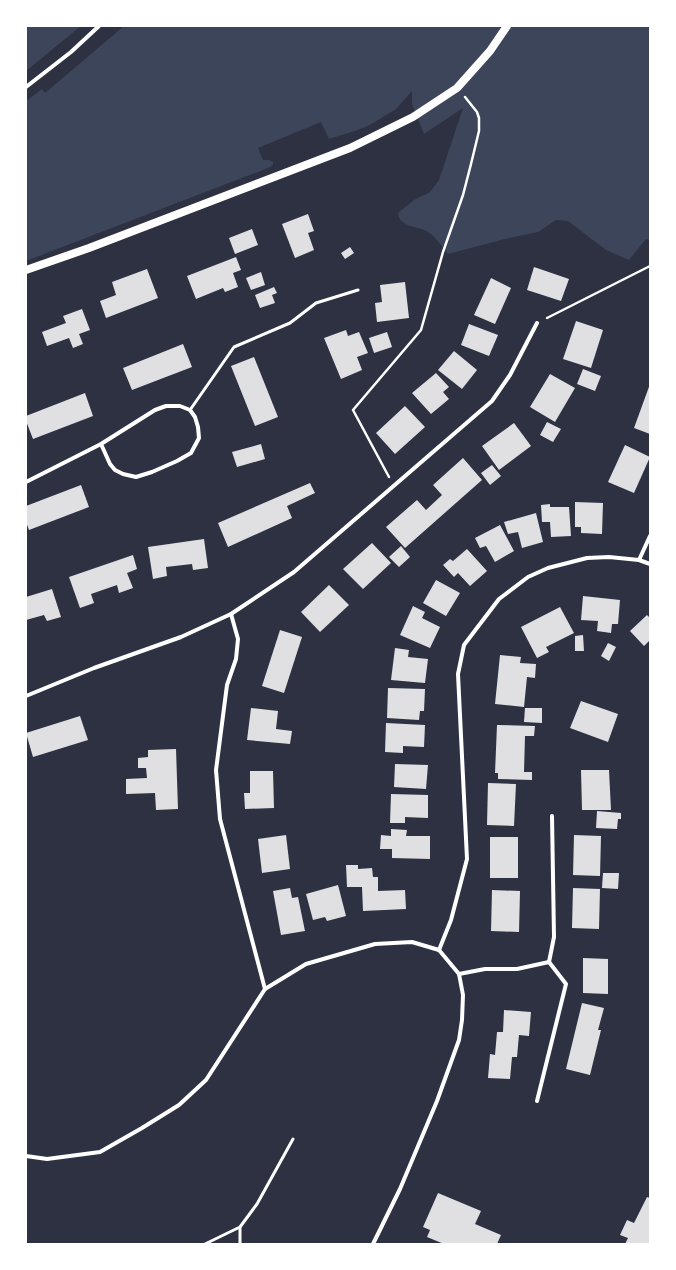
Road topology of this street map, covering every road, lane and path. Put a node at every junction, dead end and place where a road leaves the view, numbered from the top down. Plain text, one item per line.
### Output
1 (99, 26) edge
2 (507, 26) edge
3 (26, 87) edge
4 (457, 88) junction
5 (650, 266) edge
6 (26, 270) edge
7 (358, 290) dead end
8 (537, 324) joint
9 (190, 410) junction
10 (101, 444) junction
11 (26, 482) edge
12 (394, 486) junction
13 (650, 536) edge
14 (639, 560) junction
15 (650, 564) edge
16 (231, 614) junction
17 (26, 696) edge
18 (552, 816) dead end
19 (439, 950) junction
20 (549, 962) junction
21 (459, 974) junction
22 (265, 989) junction
23 (537, 1101) dead end
24 (293, 1139) dead end
25 (26, 1156) edge
26 (240, 1228) junction
27 (205, 1244) edge
28 (240, 1244) edge
29 (373, 1244) edge

1 - 3 street
2 - 4 main road
4 - 6 main road
4 - 12 path
5 - 8 path
7 - 9 lane
8 - 12 street
9 - 10 street
9 - 10 street
10 - 11 street
12 - 16 street
13 - 14 street
14 - 15 street
14 - 19 street
16 - 17 street
16 - 22 street
18 - 20 street
19 - 21 street
19 - 22 street
20 - 21 street
20 - 23 street
21 - 29 street
22 - 25 street
24 - 26 lane
26 - 27 lane
26 - 28 lane

